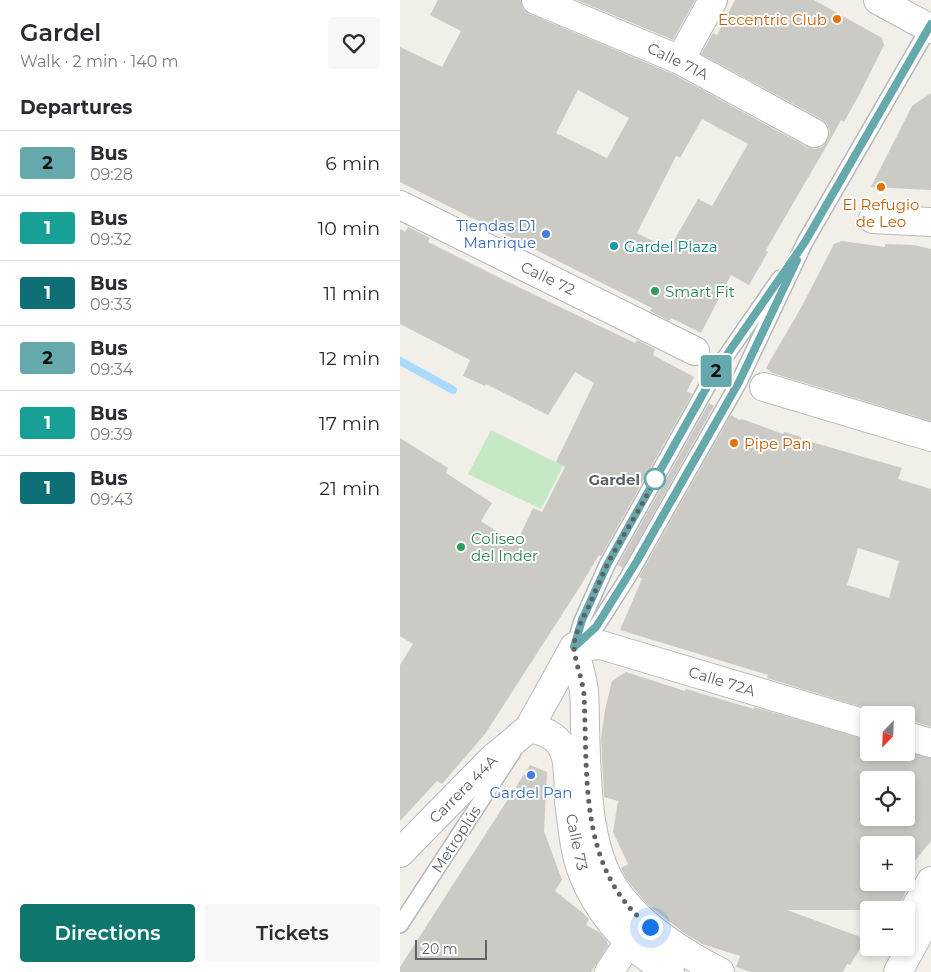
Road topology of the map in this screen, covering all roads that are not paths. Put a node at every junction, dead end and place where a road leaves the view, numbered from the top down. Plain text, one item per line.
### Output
1 (536, 0) edge
2 (713, 0) edge
3 (878, 0) edge
4 (930, 27) edge
5 (680, 60) junction
6 (814, 133) dead end
7 (400, 205) edge
8 (873, 219) dead end
9 (931, 222) edge
10 (805, 242) junction
11 (695, 351) dead end
12 (764, 387) dead end
13 (931, 437) edge
14 (574, 647) junction
15 (860, 721) edge
16 (529, 728) junction
17 (915, 739) edge
18 (931, 743) edge
19 (577, 774) junction
20 (400, 853) edge
21 (931, 881) edge
22 (915, 909) edge
23 (931, 911) edge
24 (400, 925) edge
25 (629, 942) junction
26 (888, 956) edge
27 (609, 972) edge
28 (670, 972) edge
29 (720, 972) edge
30 (879, 972) edge
31 (898, 972) edge

1 - 5 street, Calle 71A
2 - 5 street
3 - 4 street
4 - 10 lane
5 - 6 street, Calle 71A
7 - 11 street, Calle 72
8 - 9 street
10 - 14 lane
10 - 14 lane
12 - 13 street
14 - 15 street, Calle 72A
14 - 16 street
14 - 19 street, Calle 73
16 - 19 street, Calle 73
16 - 20 street, Carrera 44A
16 - 24 lane, Metroplús
17 - 18 street
19 - 25 street, Calle 73
19 - 29 street, Calle 73
21 - 22 street
23 - 31 street
25 - 27 street
25 - 28 street, Calle 73
26 - 30 street

